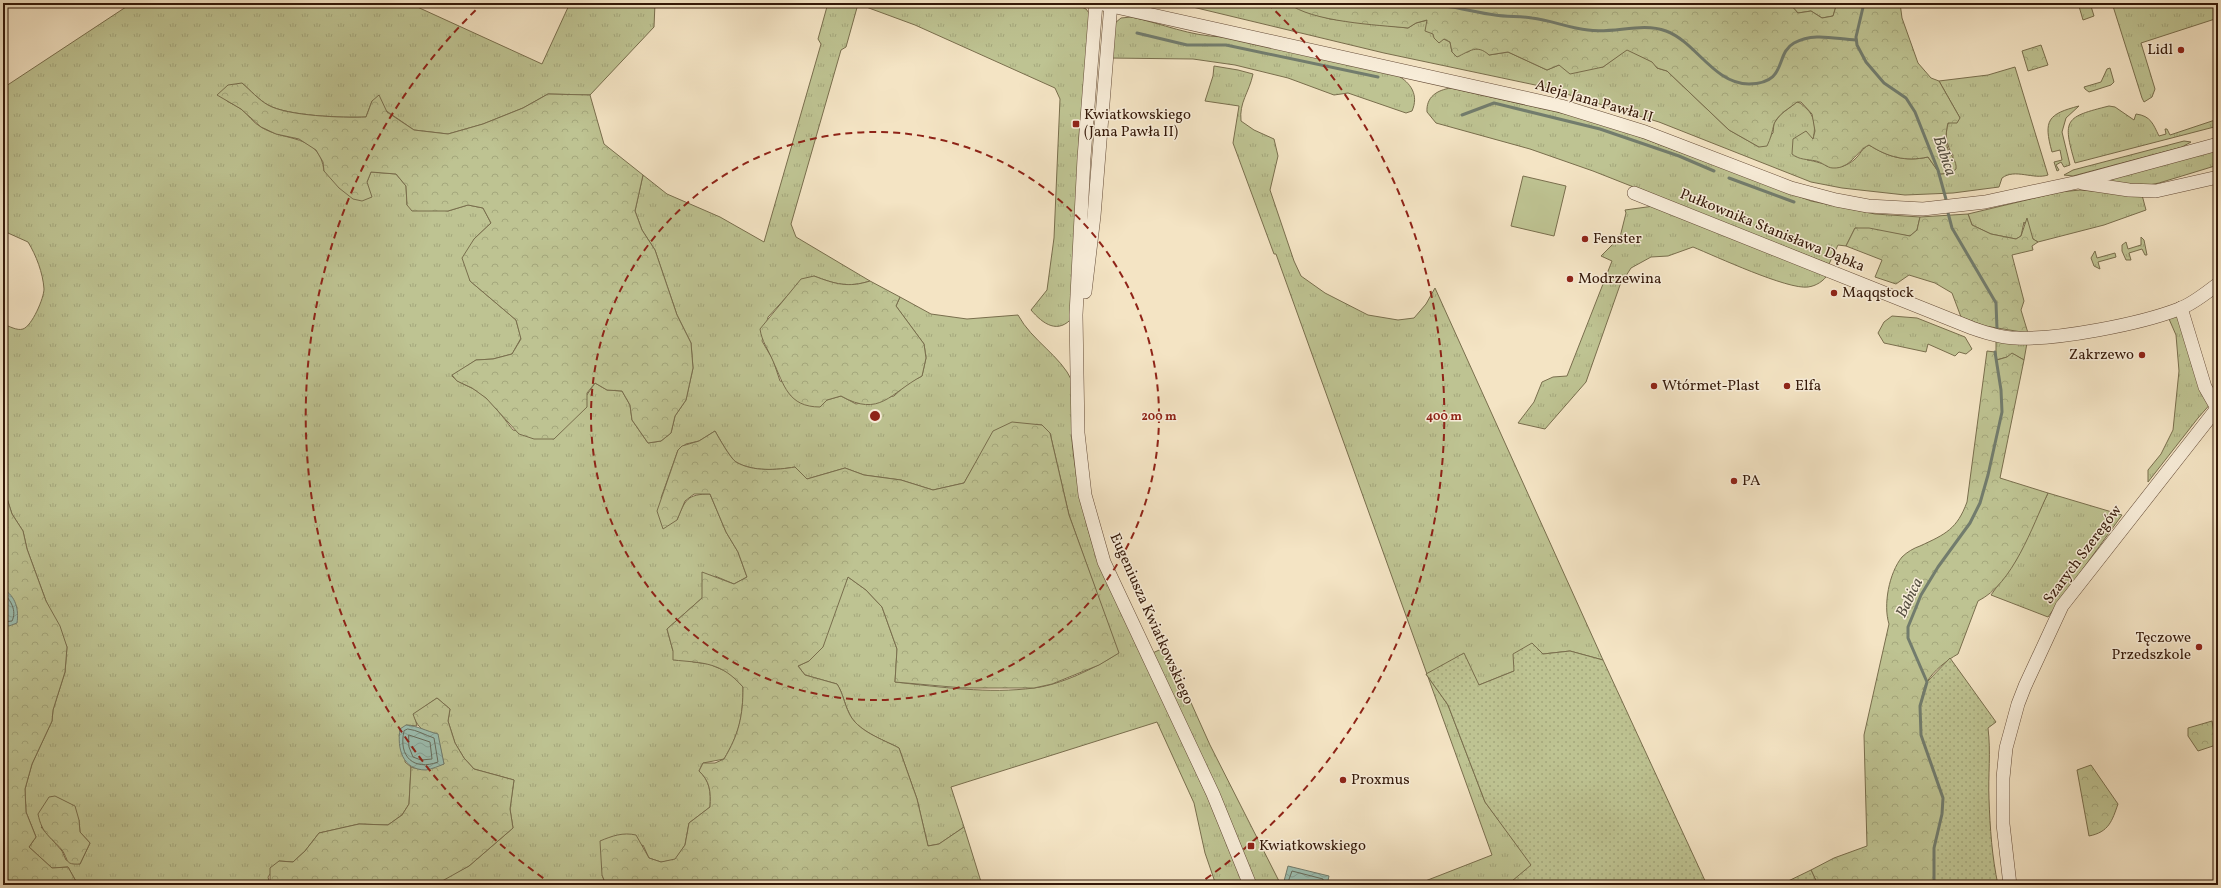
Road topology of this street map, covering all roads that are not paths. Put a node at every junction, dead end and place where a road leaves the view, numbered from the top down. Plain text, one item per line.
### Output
1 (1097, 3) edge
2 (1111, 5) edge
3 (2218, 144) edge
4 (2218, 177) edge
5 (2078, 182) junction
6 (1634, 193) dead end
7 (2218, 284) edge
8 (2180, 308) junction
9 (1077, 328) junction
10 (2217, 408) edge
11 (1250, 885) edge
12 (2010, 885) edge

1 - 2 street, Aleja Jana Pawła II
1 - 9 street, Eugeniusza Kwiatkowskiego
2 - 5 street, Aleja Jana Pawła II
2 - 9 street, Eugeniusza Kwiatkowskiego
3 - 5 street, Aleja Jana Pawła II
4 - 5 street, Aleja Jana Pawła II
6 - 8 street, Pułkownika Stanisława Dąbka
7 - 8 street, Pułkownika Stanisława Dąbka
8 - 10 street
9 - 11 street, Eugeniusza Kwiatkowskiego
10 - 12 street, Szarych Szeregów

